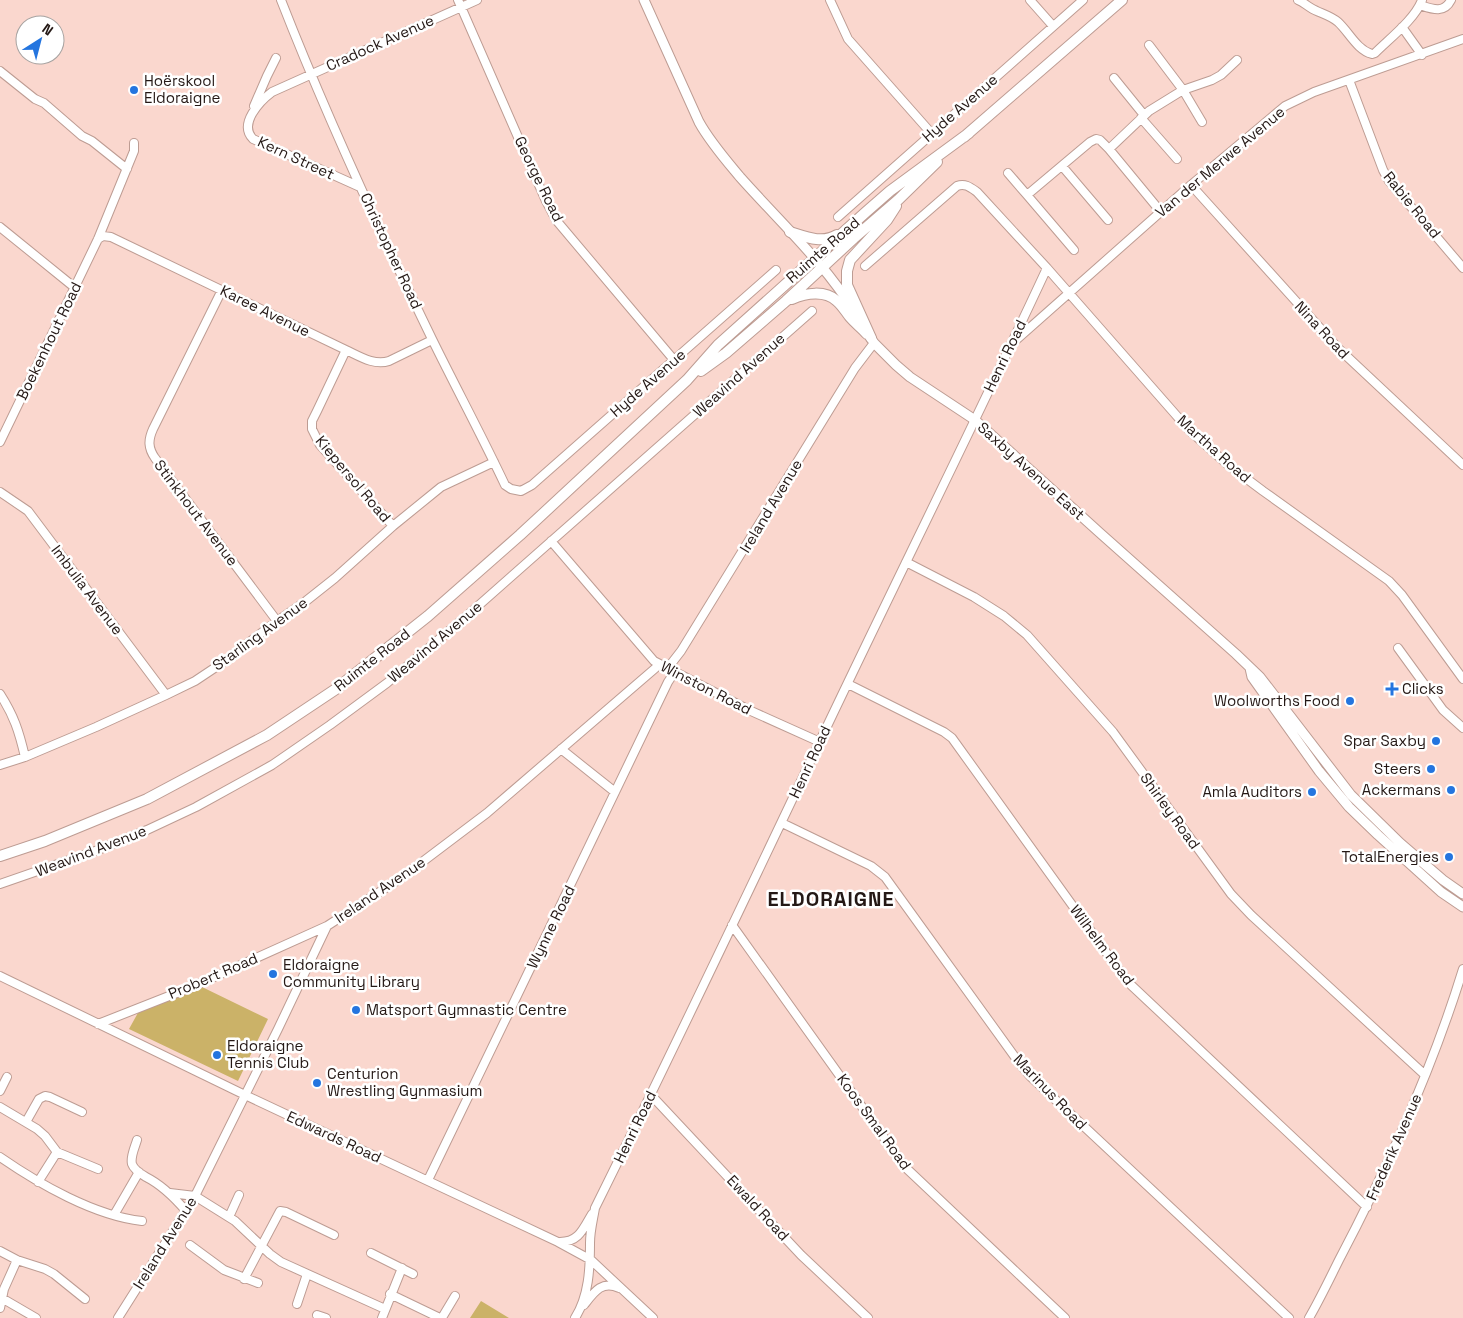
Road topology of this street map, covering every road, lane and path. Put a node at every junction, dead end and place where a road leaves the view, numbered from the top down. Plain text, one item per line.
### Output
1 (281, 0) edge
2 (477, 0) edge
3 (644, 0) edge
4 (830, 0) edge
5 (1030, 0) edge
6 (1083, 0) edge
7 (1122, 0) edge
8 (1298, 0) edge
9 (1451, 0) edge
10 (1306, 2) edge
11 (460, 3) edge
12 (1421, 3) edge
13 (1053, 26) junction
14 (1402, 27) junction
15 (1463, 39) edge
16 (1149, 45) dead end
17 (1422, 55) junction
18 (276, 58) dead end
19 (1237, 60) dead end
20 (0, 71) edge
21 (312, 74) junction
22 (1114, 78) dead end
23 (1349, 80) junction
24 (1183, 90) junction
25 (1142, 116) junction
26 (250, 117) junction
27 (1202, 122) dead end
28 (969, 133) junction
29 (932, 134) junction
30 (134, 143) dead end
31 (1109, 149) junction
32 (1177, 159) dead end
33 (1062, 166) junction
34 (127, 169) junction
35 (1008, 173) dead end
36 (1192, 185) junction
37 (360, 187) junction
38 (1027, 195) junction
39 (898, 200) junction
40 (1161, 212) junction
41 (838, 217) dead end
42 (1108, 220) dead end
43 (0, 227) edge
44 (849, 228) junction
45 (790, 232) junction
46 (98, 239) junction
47 (1074, 250) dead end
48 (815, 258) junction
49 (864, 266) dead end
50 (823, 267) junction
51 (1047, 268) junction
52 (1463, 268) edge
53 (776, 270) dead end
54 (74, 287) junction
55 (222, 290) junction
56 (1069, 294) junction
57 (786, 301) junction
58 (812, 311) dead end
59 (432, 340) junction
60 (873, 340) junction
61 (1012, 343) junction
62 (346, 350) junction
63 (674, 360) junction
64 (687, 380) junction
65 (975, 420) junction
66 (0, 442) edge
67 (1461, 461) edge
68 (494, 462) junction
69 (518, 491) joint
70 (0, 492) edge
71 (393, 526) junction
72 (552, 541) junction
73 (906, 562) junction
74 (277, 622) junction
75 (1398, 648) dead end
76 (659, 665) junction
77 (1250, 668) junction
78 (671, 671) junction
79 (1463, 679) edge
80 (848, 684) junction
81 (0, 694) edge
82 (166, 695) junction
83 (1463, 728) edge
84 (820, 742) junction
85 (561, 749) junction
86 (24, 757) junction
87 (0, 765) edge
88 (615, 792) junction
89 (782, 823) junction
90 (0, 856) edge
91 (0, 884) edge
92 (1463, 894) edge
93 (1463, 907) edge
94 (732, 925) junction
95 (327, 926) junction
96 (1463, 969) edge
97 (0, 976) edge
98 (98, 1024) junction
99 (1425, 1075) junction
100 (7, 1077) dead end
101 (0, 1091) edge
102 (245, 1095) junction
103 (651, 1095) junction
104 (0, 1107) edge
105 (82, 1112) dead end
106 (26, 1122) junction
107 (137, 1140) dead end
108 (57, 1152) junction
109 (0, 1157) edge
110 (98, 1169) dead end
111 (139, 1172) junction
112 (428, 1180) junction
113 (38, 1182) junction
114 (170, 1193) junction
115 (239, 1195) dead end
116 (195, 1196) junction
117 (1367, 1207) junction
118 (595, 1208) junction
119 (186, 1210) junction
120 (114, 1214) junction
121 (229, 1217) junction
122 (142, 1221) dead end
123 (334, 1235) dead end
124 (558, 1242) junction
125 (190, 1245) dead end
126 (262, 1246) junction
127 (0, 1251) edge
128 (370, 1253) dead end
129 (17, 1260) junction
130 (591, 1260) junction
131 (402, 1268) junction
132 (307, 1274) junction
133 (413, 1274) dead end
134 (244, 1279) junction
135 (258, 1283) dead end
136 (625, 1291) junction
137 (390, 1294) junction
138 (455, 1296) dead end
139 (1, 1298) edge
140 (85, 1299) dead end
141 (297, 1304) dead end
142 (0, 1308) edge
143 (582, 1308) junction
144 (385, 1309) junction
145 (317, 1315) dead end
146 (36, 1318) edge
147 (118, 1318) edge
148 (326, 1318) edge
149 (382, 1318) edge
150 (575, 1318) edge
151 (654, 1318) edge
152 (868, 1318) edge
153 (1065, 1318) edge
154 (1289, 1318) edge
155 (1309, 1318) edge

1 - 21 street, Christopher Road
2 - 11 street, Cradock Avenue
3 - 45 street, Saxby Avenue East
4 - 29 street
5 - 13 street
6 - 13 street, Hyde Avenue
7 - 28 main road, Ruimte Road
8 - 10 street
9 - 12 street
10 - 14 street
11 - 21 street, Cradock Avenue
11 - 63 street, George Road
12 - 14 street
13 - 29 street, Hyde Avenue
14 - 17 street
15 - 17 street, Van der Merwe Avenue
16 - 24 street
17 - 23 street, Van der Merwe Avenue
18 - 26 street, Kern Street
19 - 24 street
20 - 34 street
21 - 26 street, Kern Street
21 - 37 street, Christopher Road
22 - 25 street
23 - 36 street, Van der Merwe Avenue
23 - 52 street, Rabie Road
24 - 25 street
24 - 27 street
25 - 31 street
25 - 32 street
26 - 37 street, Kern Street
28 - 39 main road, Ruimte Road
28 - 44 main road, Ruimte Road
29 - 41 street, Hyde Avenue
30 - 34 street, Boekenhout Road
31 - 33 street
31 - 40 street
33 - 38 street
33 - 42 street
34 - 46 street, Boekenhout Road
35 - 38 street
36 - 40 street, Van der Merwe Avenue
36 - 67 street, Nina Road
37 - 59 street, Christopher Road
38 - 47 street
39 - 50 main road, Ruimte Road
39 - 60 main road
40 - 56 street, Van der Merwe Avenue
43 - 54 street
44 - 45 main road
44 - 48 main road, Ruimte Road
45 - 48 street, Saxby Avenue East
46 - 54 street, Boekenhout Road
46 - 55 street, Karee Avenue
48 - 50 street, Saxby Avenue East
48 - 64 main road, Ruimte Road
49 - 51 street, Martha Road
50 - 57 main road, Ruimte Road
50 - 60 street, Saxby Avenue East
51 - 56 street, Martha Road
51 - 61 street, Henri Road
53 - 63 street, Hyde Avenue
54 - 66 street, Boekenhout Road
55 - 62 street, Karee Avenue
55 - 74 street, Stinkhout Avenue
56 - 61 street, Van der Merwe Avenue
56 - 79 street, Martha Road
57 - 60 main road
57 - 64 main road, Ruimte Road
58 - 72 street, Weavind Avenue
59 - 62 street, Karee Avenue
59 - 68 street, Christopher Road
60 - 65 street, Saxby Avenue East
60 - 78 street, Ireland Avenue
61 - 65 street, Henri Road
62 - 71 street, Kiepersol Road
63 - 69 street, Hyde Avenue
64 - 90 main road, Ruimte Road
65 - 73 street, Henri Road
65 - 77 street, Saxby Avenue East
68 - 69 street, Christopher Road
68 - 71 street, Starling Avenue
70 - 82 street, Imbulia Avenue
71 - 74 street, Starling Avenue
72 - 76 street, Winston Road
72 - 91 street, Weavind Avenue
73 - 80 street, Henri Road
73 - 99 street, Shirley Road
74 - 82 street, Starling Avenue
75 - 83 street
76 - 78 street, Winston Road
76 - 85 street, Ireland Avenue
77 - 92 street, Saxby Avenue East
77 - 93 street, Saxby Avenue East
78 - 84 street, Winston Road
78 - 88 street, Wynne Road
80 - 84 street, Henri Road
80 - 117 street, Wilhelm Road
81 - 86 street
82 - 86 street, Starling Avenue
84 - 89 street, Henri Road
85 - 88 street
85 - 95 street, Ireland Avenue
86 - 87 street, Starling Avenue
88 - 112 street, Wynne Road
89 - 94 street, Henri Road
89 - 154 street, Marinus Road
94 - 103 street, Henri Road
94 - 153 street, Koos Smal Road
95 - 98 street, Probert Road
95 - 102 street, Ireland Avenue
96 - 99 street, Frederik Avenue
97 - 98 street, Edwards Road
98 - 102 street, Edwards Road
99 - 117 street, Frederik Avenue
100 - 101 street
102 - 112 street, Edwards Road
102 - 116 street, Ireland Avenue
103 - 118 street, Henri Road
103 - 152 street, Ewald Road
104 - 106 street
105 - 106 street
106 - 108 street
107 - 111 street
108 - 110 street
108 - 113 street
109 - 113 street
111 - 114 street
111 - 120 street
112 - 124 street, Edwards Road
113 - 120 street
114 - 116 street
114 - 119 street
115 - 121 street
116 - 119 street, Ireland Avenue
116 - 121 street
117 - 155 street, Frederik Avenue
118 - 124 street
118 - 130 street, Henri Road
119 - 147 street, Ireland Avenue
120 - 122 street
121 - 126 street
123 - 126 street
124 - 130 street, Edwards Road
125 - 134 street
126 - 132 street
126 - 134 street
127 - 129 street
128 - 131 street
129 - 139 street
129 - 140 street
130 - 136 street, Edwards Road
130 - 143 street, Henri Road
131 - 133 street
131 - 137 street
132 - 141 street
132 - 144 street
134 - 135 street
136 - 143 street
136 - 151 street, Edwards Road
137 - 138 street
137 - 144 street
139 - 142 street
139 - 146 street
143 - 150 street
144 - 149 street
145 - 148 street

